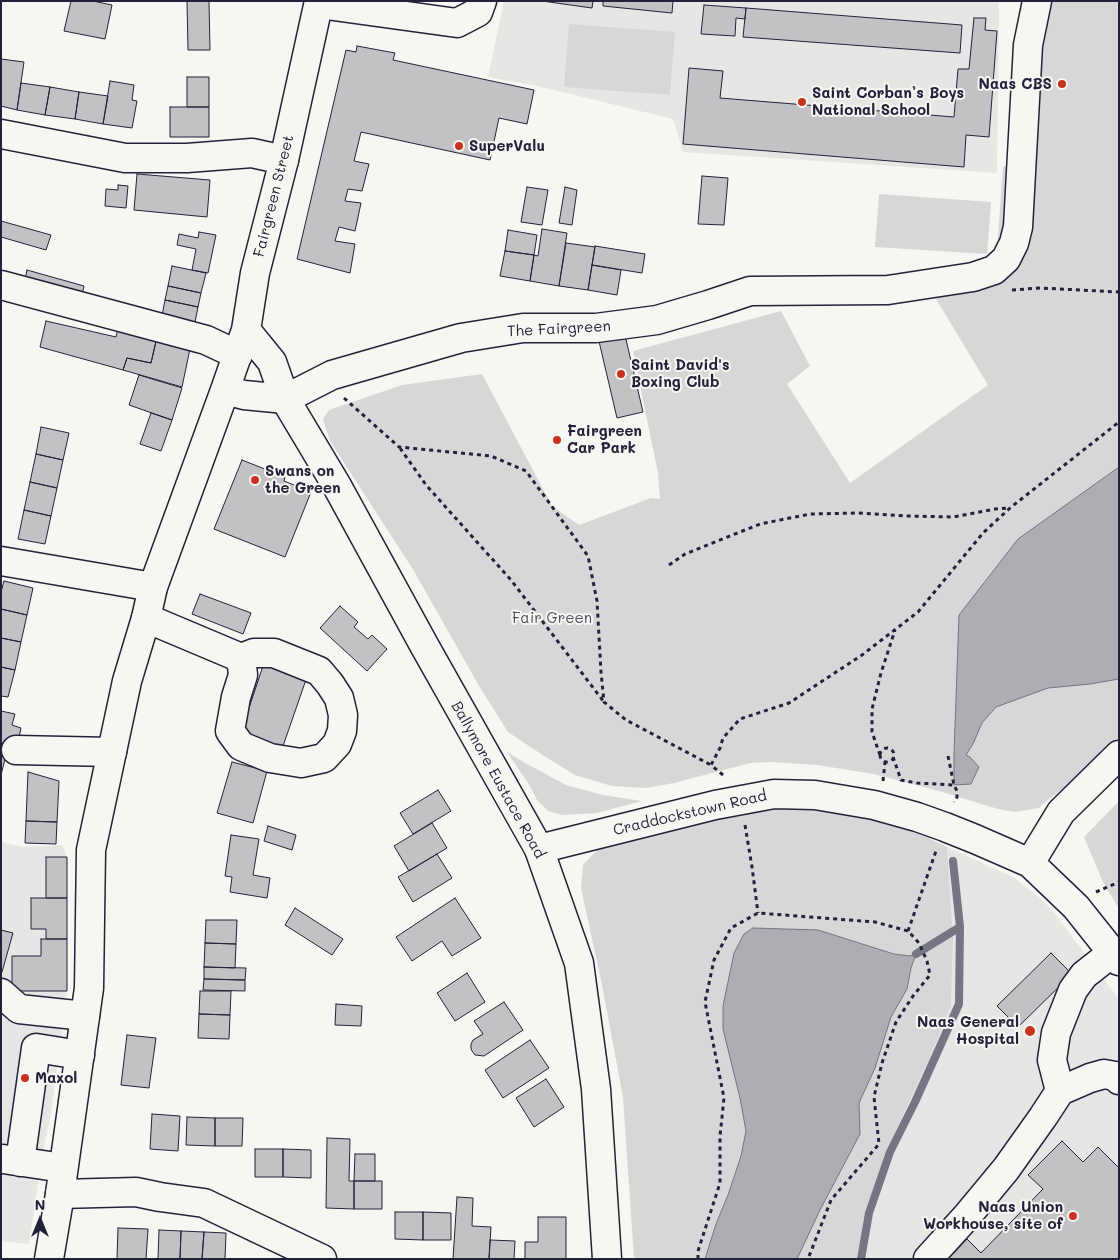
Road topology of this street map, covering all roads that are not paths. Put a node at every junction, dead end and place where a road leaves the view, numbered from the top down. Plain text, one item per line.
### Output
1 (482, 1) edge
2 (1036, 1) edge
3 (319, 3) edge
4 (1, 134) edge
5 (284, 160) junction
6 (1, 285) edge
7 (242, 343) junction
8 (225, 390) junction
9 (285, 398) junction
10 (1, 561) edge
11 (153, 587) junction
12 (146, 618) junction
13 (241, 658) junction
14 (16, 750) dead end
15 (112, 752) junction
16 (1119, 755) edge
17 (539, 849) junction
18 (1030, 863) junction
19 (1115, 957) edge
20 (1, 993) edge
21 (85, 1016) junction
22 (80, 1055) junction
23 (1119, 1080) edge
24 (1060, 1091) junction
25 (11, 1160) edge
26 (62, 1181) junction
27 (49, 1259) edge
28 (322, 1259) edge
29 (607, 1259) edge
30 (928, 1259) edge

1 - 3 main road
2 - 9 main road, The Fairgreen
3 - 5 main road, Fairgreen Street
4 - 5 main road
5 - 7 main road, Fairgreen Street
6 - 7 main road
7 - 8 main road, Fairgreen Street
7 - 9 main road, Ballymore Eustace Road
8 - 9 main road
8 - 11 main road, Fairgreen Street
9 - 17 main road, Ballymore Eustace Road
10 - 11 main road
11 - 12 main road, Fairgreen Street
12 - 13 main road
12 - 15 main road, Fairgreen Street
13 - 13 main road
14 - 15 main road
15 - 21 main road, Fairgreen Street
16 - 18 main road
17 - 18 main road, Craddockstown Road
17 - 29 main road, Ballymore Eustace Road
18 - 19 main road, Craddockstown Road
19 - 24 main road
20 - 21 main road
21 - 22 main road, Fairgreen Street
22 - 25 main road
22 - 26 main road, Fairgreen Street
23 - 24 main road
24 - 30 main road
25 - 26 main road
26 - 27 main road, Fairgreen Street
26 - 28 main road

